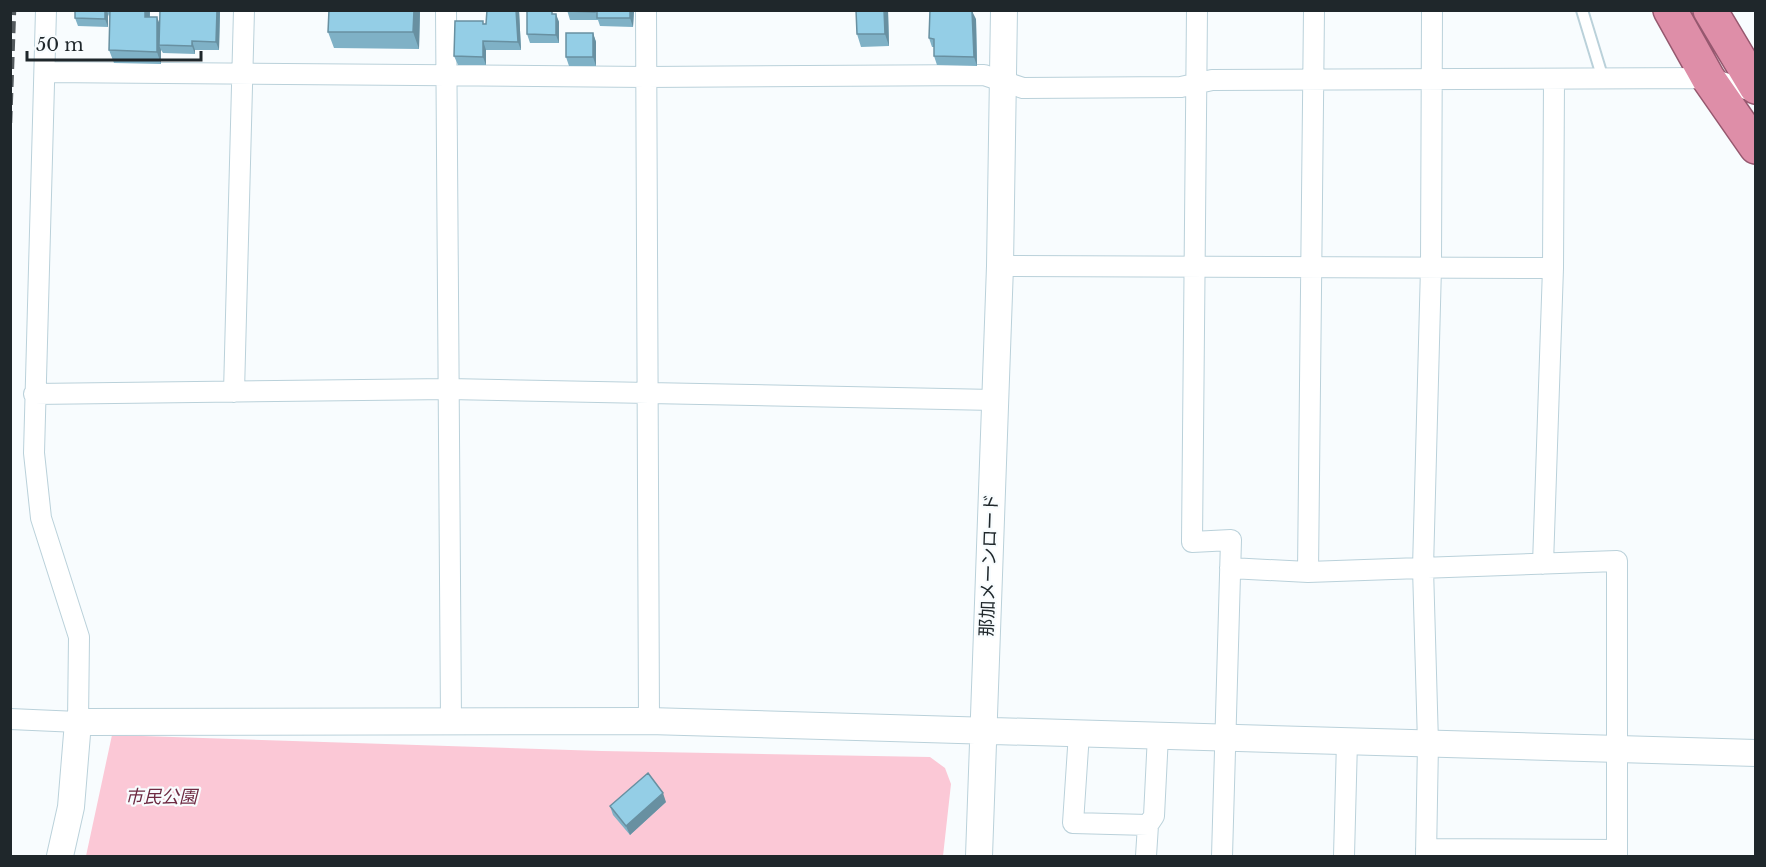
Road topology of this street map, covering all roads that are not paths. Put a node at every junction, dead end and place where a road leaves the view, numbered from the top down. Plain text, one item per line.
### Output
1 (46, 10) edge
2 (244, 10) edge
3 (446, 10) edge
4 (646, 10) edge
5 (1004, 10) edge
6 (1197, 10) edge
7 (1314, 10) edge
8 (1432, 10) edge
9 (1582, 10) edge
10 (1670, 10) edge
11 (1710, 10) edge
12 (46, 72) junction
13 (243, 74) junction
14 (447, 76) junction
15 (646, 77) junction
16 (1708, 78) junction
17 (1603, 79) junction
18 (1431, 80) junction
19 (1554, 80) junction
20 (1314, 81) junction
21 (1004, 82) junction
22 (1197, 83) junction
23 (1755, 89) edge
24 (1755, 147) edge
25 (1000, 266) junction
26 (1313, 266) junction
27 (1195, 267) junction
28 (1431, 267) junction
29 (1553, 268) junction
30 (449, 389) junction
31 (234, 392) junction
32 (649, 393) junction
33 (34, 394) junction
34 (994, 400) junction
35 (1542, 564) junction
36 (1230, 568) junction
37 (1423, 568) junction
38 (1308, 572) junction
39 (10, 719) edge
40 (451, 721) junction
41 (649, 721) junction
42 (78, 722) junction
43 (984, 730) junction
44 (1079, 733) junction
45 (1158, 735) junction
46 (1224, 737) junction
47 (1347, 741) junction
48 (1428, 743) junction
49 (1617, 749) junction
50 (1755, 753) edge
51 (1148, 825) junction
52 (1426, 853) edge
53 (1617, 853) edge
54 (60, 856) edge
55 (979, 856) edge
56 (1146, 856) edge
57 (1222, 856) edge
58 (1344, 856) edge

1 - 12 street
2 - 13 street
3 - 14 street
4 - 15 street
5 - 21 street
6 - 22 street
7 - 20 street
8 - 18 street
9 - 17 lane
10 - 16 highway
11 - 23 highway
12 - 13 street
12 - 33 street
13 - 14 street
13 - 31 street
14 - 15 street
14 - 30 street
15 - 21 street
15 - 32 street
16 - 17 street
16 - 23 street
16 - 24 highway
17 - 19 street
18 - 19 street
18 - 20 street
18 - 28 street
19 - 29 street
20 - 22 street
20 - 26 street
21 - 22 street
21 - 25 street, 那加メーンロード
22 - 27 street
25 - 27 street
25 - 34 street, 那加メーンロード
26 - 27 street
26 - 28 street
26 - 38 street
27 - 36 street
28 - 29 street
28 - 37 street
29 - 35 street
30 - 31 street
30 - 32 street
30 - 40 street
31 - 33 street
32 - 34 street
32 - 41 street
33 - 42 street
34 - 43 street, 那加メーンロード
35 - 37 street
35 - 49 street
36 - 38 street
36 - 46 street
37 - 38 street
37 - 48 street
39 - 42 street
40 - 41 street
40 - 42 street
41 - 43 street
42 - 54 street
43 - 44 street
43 - 55 street, 那加メーンロード
44 - 45 street
44 - 51 street
45 - 46 street
45 - 51 street
46 - 47 street
46 - 57 street
47 - 48 street
47 - 58 street
48 - 49 street
48 - 52 street
49 - 50 street
49 - 53 street
51 - 56 street
52 - 53 street

